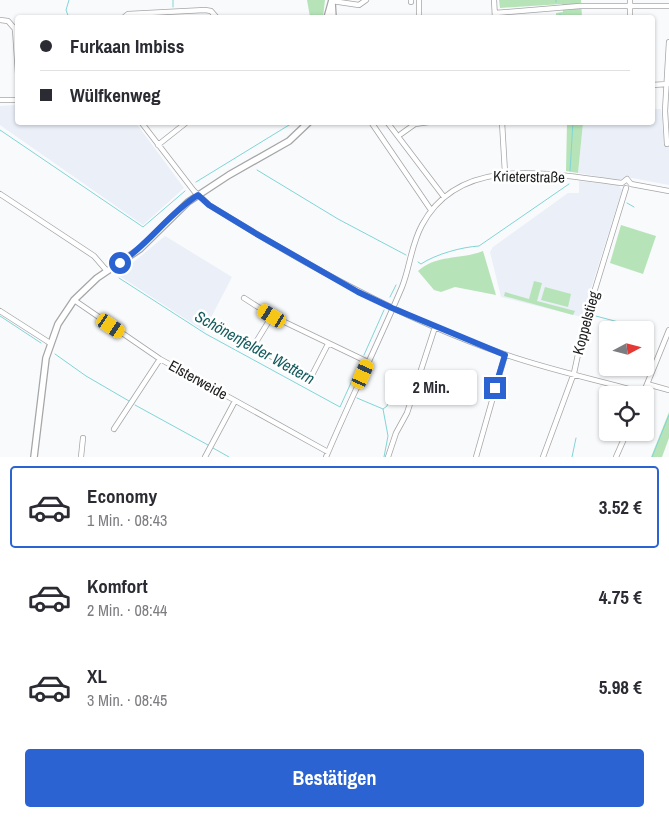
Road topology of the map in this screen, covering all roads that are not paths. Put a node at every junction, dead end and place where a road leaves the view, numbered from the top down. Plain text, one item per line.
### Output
1 (332, 0) edge
2 (366, 0) edge
3 (494, 0) edge
4 (586, 0) edge
5 (630, 0) edge
6 (418, 2) edge
7 (426, 5) dead end
8 (586, 6) junction
9 (669, 6) edge
10 (630, 7) junction
11 (127, 15) edge
12 (214, 15) edge
13 (328, 15) edge
14 (333, 15) edge
15 (419, 15) edge
16 (495, 15) edge
17 (630, 15) edge
18 (0, 20) edge
19 (15, 29) edge
20 (669, 42) edge
21 (668, 84) edge
22 (655, 85) edge
23 (0, 100) edge
24 (15, 100) edge
25 (143, 125) edge
26 (183, 125) edge
27 (306, 125) edge
28 (373, 125) edge
29 (389, 125) edge
30 (414, 125) edge
31 (502, 125) edge
32 (401, 134) dead end
33 (667, 144) dead end
34 (158, 145) junction
35 (505, 174) junction
36 (622, 183) junction
37 (632, 184) junction
38 (626, 188) junction
39 (669, 191) edge
40 (0, 194) edge
41 (198, 195) junction
42 (444, 197) junction
43 (431, 210) junction
44 (107, 271) junction
45 (244, 298) dead end
46 (74, 300) junction
47 (392, 308) junction
48 (0, 311) edge
49 (272, 316) junction
50 (435, 327) junction
51 (669, 330) edge
52 (50, 343) junction
53 (328, 344) junction
54 (505, 355) junction
55 (160, 359) junction
56 (368, 362) junction
57 (574, 373) junction
58 (647, 384) joint
59 (617, 386) edge
60 (669, 390) edge
61 (235, 401) junction
62 (114, 429) dead end
63 (83, 438) dead end
64 (623, 441) edge
65 (327, 454) edge
66 (34, 457) edge
67 (81, 457) edge
68 (205, 457) edge
69 (388, 457) edge
70 (476, 457) edge
71 (543, 457) edge
72 (616, 457) edge

1 - 2 street
1 - 13 main road
1 - 14 main road
3 - 16 street
4 - 8 street
5 - 10 street
6 - 7 street
6 - 15 street
8 - 10 street
8 - 16 street
9 - 10 street
10 - 17 street
11 - 12 street
18 - 19 street
20 - 21 street
21 - 22 street
21 - 33 street
23 - 24 street
25 - 34 street
26 - 34 street
27 - 41 main road
28 - 43 street
29 - 42 street
30 - 32 street
31 - 35 street
34 - 41 street
35 - 36 street, Krieterstraße
35 - 42 street, Krieterstraße
36 - 37 street, Krieterstraße
36 - 38 street
37 - 38 street
37 - 39 street, Krieterstraße
38 - 57 street, Koppelstieg
40 - 44 street
41 - 44 main road
41 - 47 street
42 - 43 street, Krieterstraße
43 - 47 street, Krieterstraße
44 - 46 main road
45 - 49 street
46 - 52 main road
46 - 55 street, Elsterweide
47 - 50 street
47 - 56 street, Krieterstraße
48 - 52 street
49 - 53 street
49 - 53 street
50 - 54 street
50 - 69 street
51 - 58 street
52 - 66 main road
53 - 56 street
54 - 57 street
54 - 70 street
55 - 61 street, Elsterweide
55 - 62 street
56 - 65 street, Krieterstraße
57 - 59 street
57 - 71 street, Koppelstieg
58 - 60 street
61 - 65 street, Elsterweide
61 - 68 street
63 - 67 street
64 - 72 street

